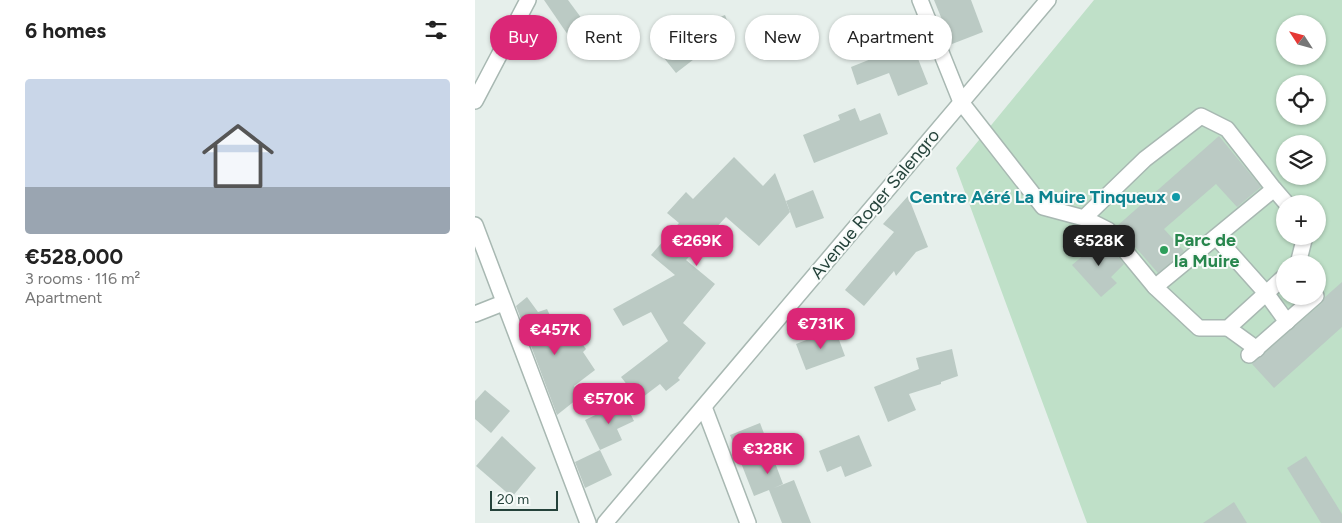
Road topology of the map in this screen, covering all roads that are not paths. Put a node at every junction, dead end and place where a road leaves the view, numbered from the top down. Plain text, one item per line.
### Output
1 (528, 0) edge
2 (920, 0) edge
3 (1048, 0) edge
4 (475, 101) edge
5 (961, 102) junction
6 (1274, 189) junction
7 (1279, 195) edge
8 (1083, 218) junction
9 (475, 225) edge
10 (1216, 237) junction
11 (1276, 284) edge
12 (1155, 287) junction
13 (1266, 293) junction
14 (503, 303) junction
15 (1305, 305) edge
16 (475, 314) edge
17 (1287, 322) junction
18 (1228, 328) junction
19 (704, 406) junction
20 (588, 523) edge
21 (605, 523) edge
22 (748, 523) edge

1 - 4 street
2 - 5 street
3 - 5 street, Avenue Roger Salengro
5 - 8 street
5 - 19 street, Avenue Roger Salengro
6 - 7 street
6 - 8 street
6 - 10 street
8 - 12 street
9 - 14 street
10 - 12 street
10 - 13 street
11 - 13 street
12 - 18 street
13 - 17 street
13 - 18 street
14 - 16 street
14 - 20 street
15 - 17 street
17 - 18 street
19 - 21 street, Avenue Roger Salengro
19 - 22 street

